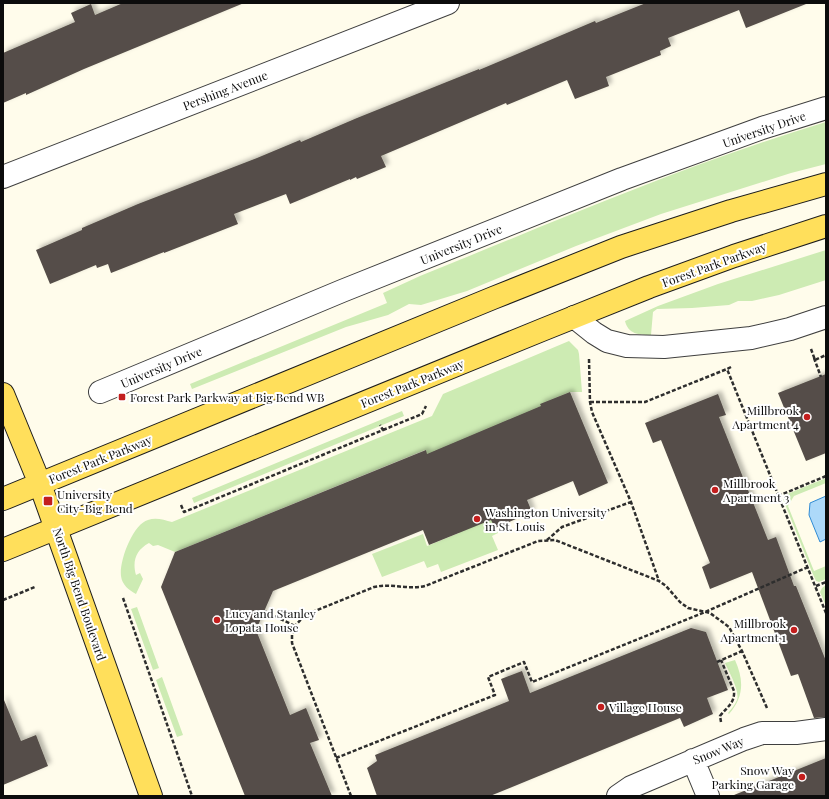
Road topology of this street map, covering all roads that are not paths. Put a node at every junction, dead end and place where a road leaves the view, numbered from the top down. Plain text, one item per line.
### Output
1 (448, 3) edge
2 (826, 108) edge
3 (3, 177) edge
4 (826, 184) edge
5 (826, 226) edge
6 (826, 318) edge
7 (582, 324) junction
8 (100, 392) dead end
9 (3, 394) edge
10 (40, 484) junction
11 (3, 499) edge
12 (56, 528) junction
13 (3, 550) edge
14 (826, 729) edge
15 (693, 760) junction
16 (151, 796) edge
17 (618, 796) edge
18 (708, 796) edge

1 - 3 street, Pershing Avenue
2 - 8 street, University Drive
4 - 10 main road, Forest Park Parkway
5 - 7 main road, Forest Park Parkway
6 - 7 street
7 - 12 main road, Forest Park Parkway
9 - 10 main road, North Big Bend Boulevard
10 - 11 main road, Forest Park Parkway
10 - 12 main road, North Big Bend Boulevard
12 - 13 main road, Forest Park Parkway
12 - 16 main road, North Big Bend Boulevard
14 - 15 street, Snow Way
15 - 17 street, Snow Way
15 - 18 street

